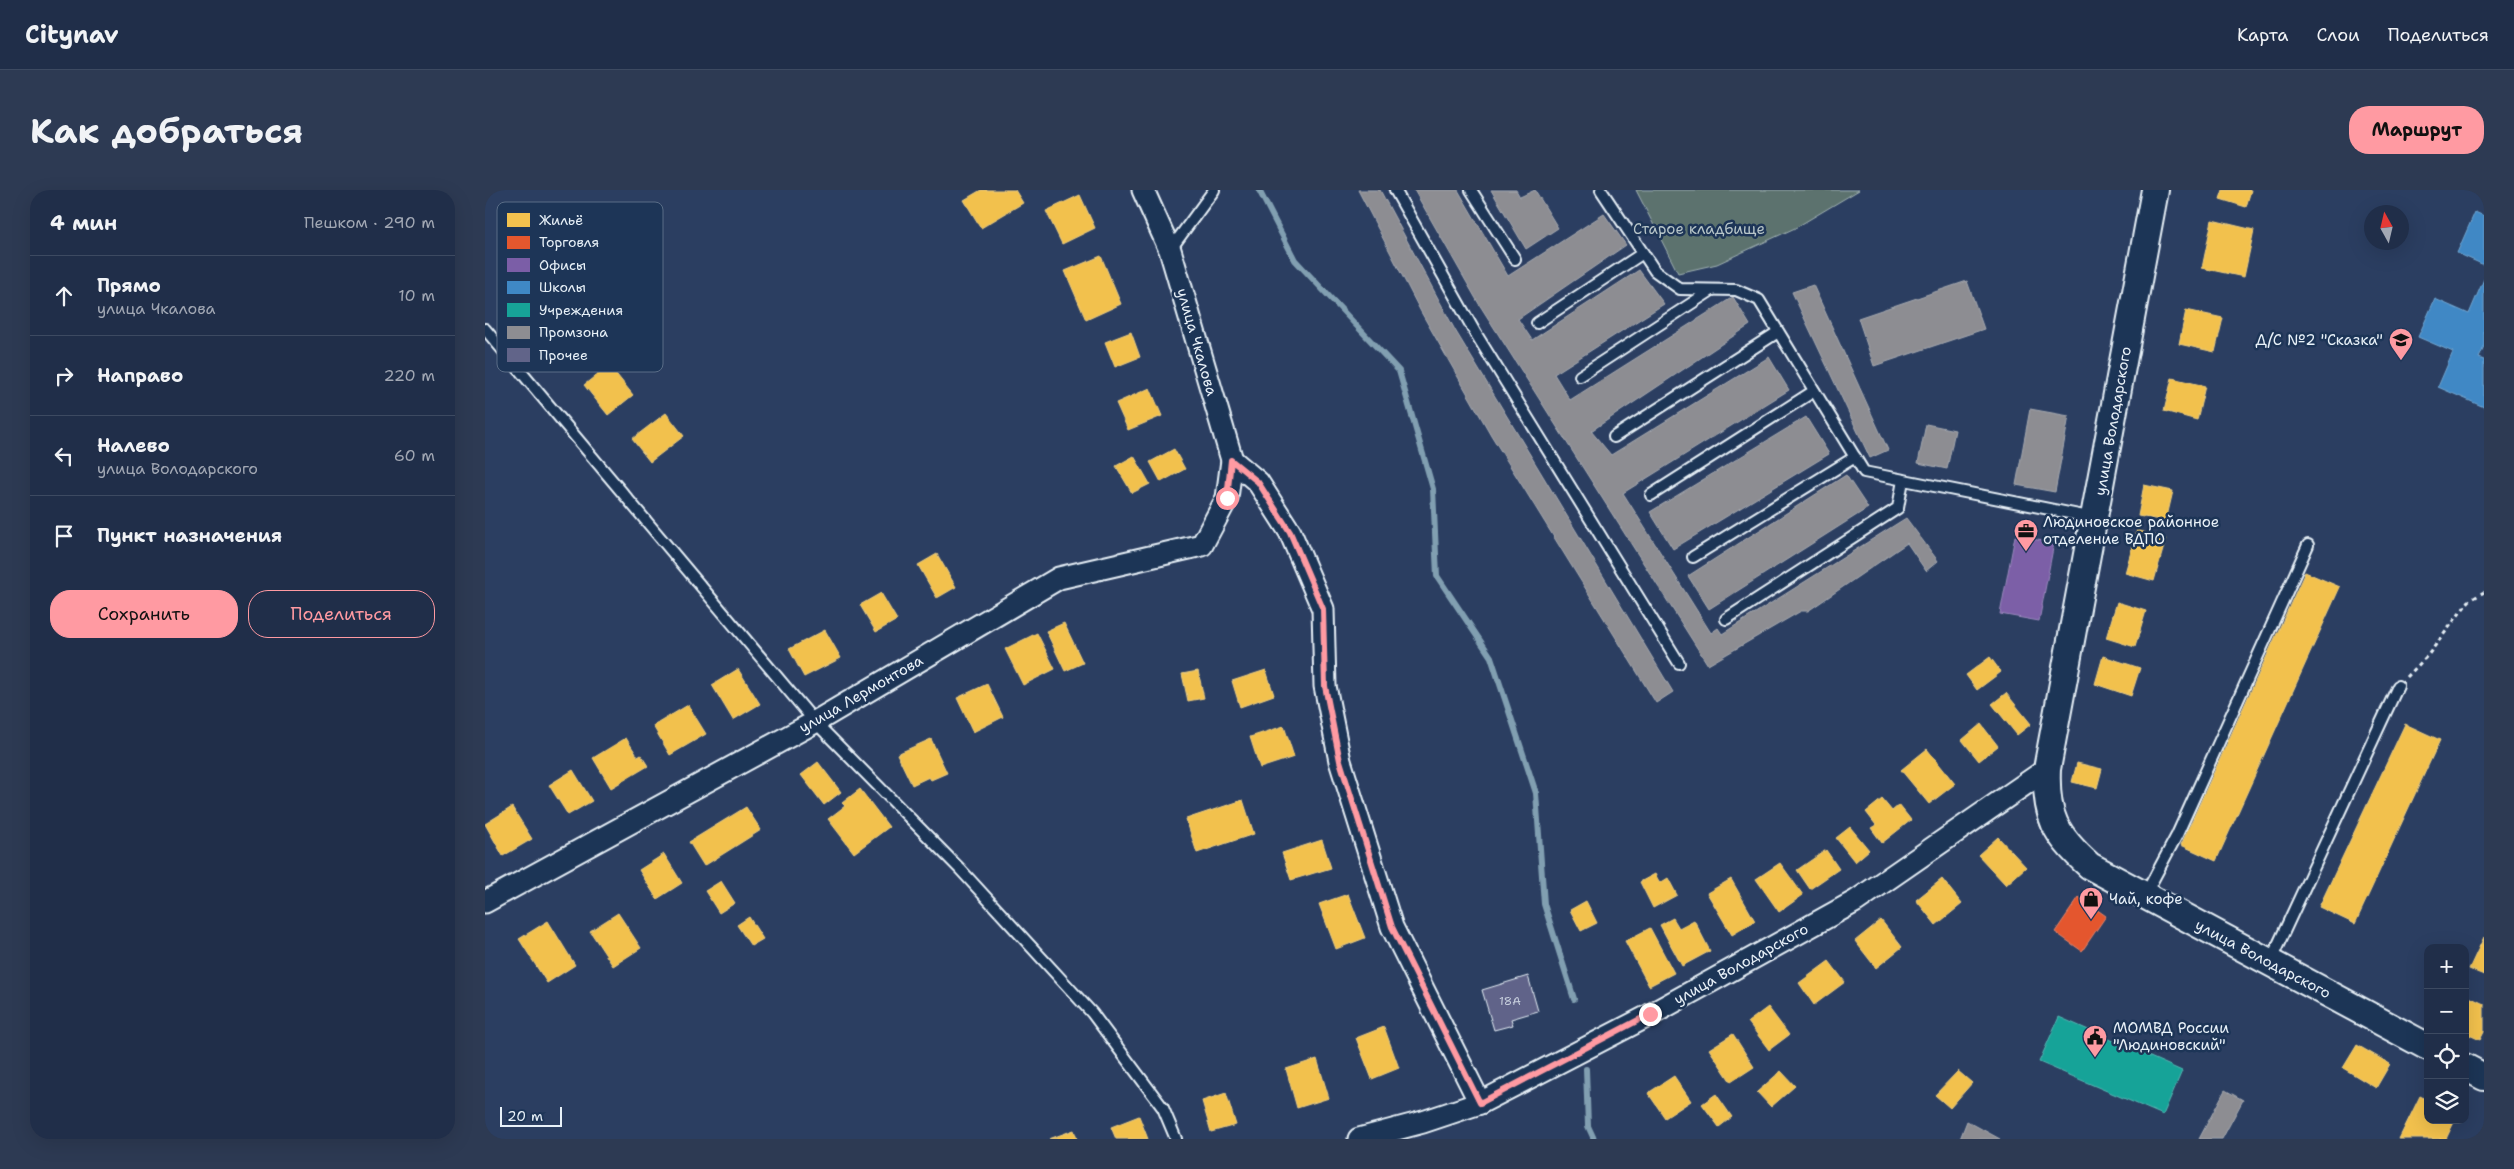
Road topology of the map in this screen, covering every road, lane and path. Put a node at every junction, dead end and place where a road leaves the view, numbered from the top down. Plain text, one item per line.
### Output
1 (1143, 190) edge
2 (1213, 190) edge
3 (1395, 190) edge
4 (1471, 190) edge
5 (1601, 190) edge
6 (2155, 190) edge
7 (1170, 250) junction
8 (1643, 253) junction
9 (1515, 259) dead end
10 (1712, 290) junction
11 (1537, 323) dead end
12 (485, 329) edge
13 (1778, 332) junction
14 (497, 343) edge
15 (521, 372) edge
16 (1579, 376) dead end
17 (1815, 392) junction
18 (1615, 437) dead end
19 (1855, 457) junction
20 (1231, 460) junction
21 (1903, 480) junction
22 (1651, 496) dead end
23 (1227, 498) joint
24 (2095, 518) junction
25 (2308, 545) dead end
26 (1693, 557) dead end
27 (2484, 592) edge
28 (1726, 619) dead end
29 (1679, 664) dead end
30 (2398, 686) joint
31 (815, 722) junction
32 (2047, 769) junction
33 (2145, 896) junction
34 (485, 902) edge
35 (2270, 962) junction
36 (2424, 1045) edge
37 (2469, 1069) edge
38 (2484, 1077) edge
39 (1480, 1103) junction
40 (1176, 1139) edge
41 (1359, 1139) edge

1 - 7 street, улица Чкалова
2 - 7 lane
3 - 29 lane
4 - 9 lane
5 - 8 lane
6 - 24 street, улица Володарского
7 - 20 street, улица Чкалова
8 - 10 lane
8 - 11 lane
10 - 13 lane
10 - 16 lane
12 - 14 lane
13 - 17 lane
13 - 18 lane
15 - 31 lane
17 - 19 lane
17 - 22 lane
19 - 21 lane
19 - 26 lane
20 - 23 street, улица Чкалова
20 - 39 street
21 - 24 lane
21 - 28 lane
23 - 31 street, улица Лермонтова
24 - 32 street, улица Володарского
25 - 33 lane
27 - 30 path
30 - 35 lane
31 - 34 street, улица Лермонтова
31 - 40 lane
32 - 33 street, улица Володарского
32 - 39 street, улица Володарского
33 - 35 street, улица Володарского
35 - 36 street, улица Володарского
37 - 38 street
39 - 41 street, улица Володарского

